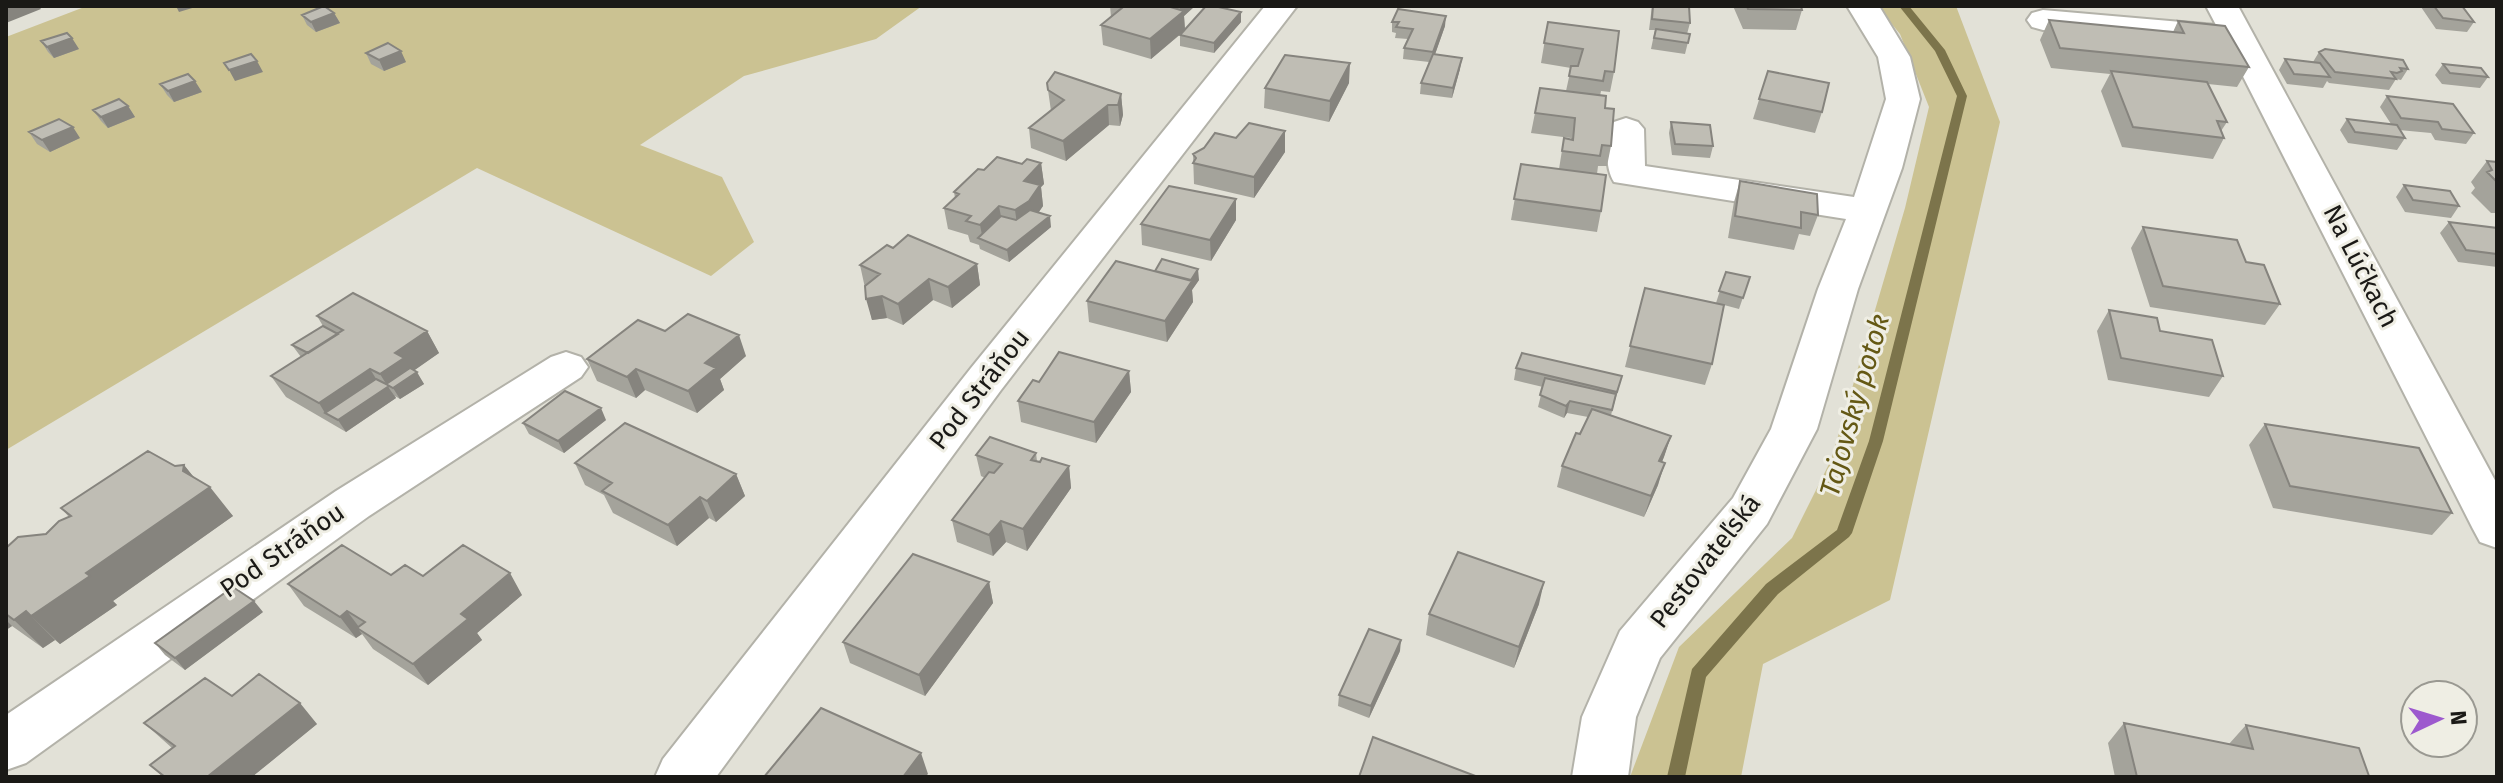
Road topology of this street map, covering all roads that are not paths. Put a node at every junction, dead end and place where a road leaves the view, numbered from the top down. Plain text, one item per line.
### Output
1 (1281, 6) edge
2 (1863, 6) edge
3 (2043, 20) dead end
4 (2230, 21) edge
5 (1626, 129) dead end
6 (1869, 211) junction
7 (566, 367) dead end
8 (2497, 529) edge
9 (6, 746) edge
10 (683, 777) edge
11 (1600, 777) edge

1 - 10 street, Pod Stráňou
2 - 6 street, Pestovateľská
3 - 4 street
4 - 8 street, Na Lúčkach
5 - 6 street
6 - 11 street, Pestovateľská
7 - 9 street, Pod Stráňou

